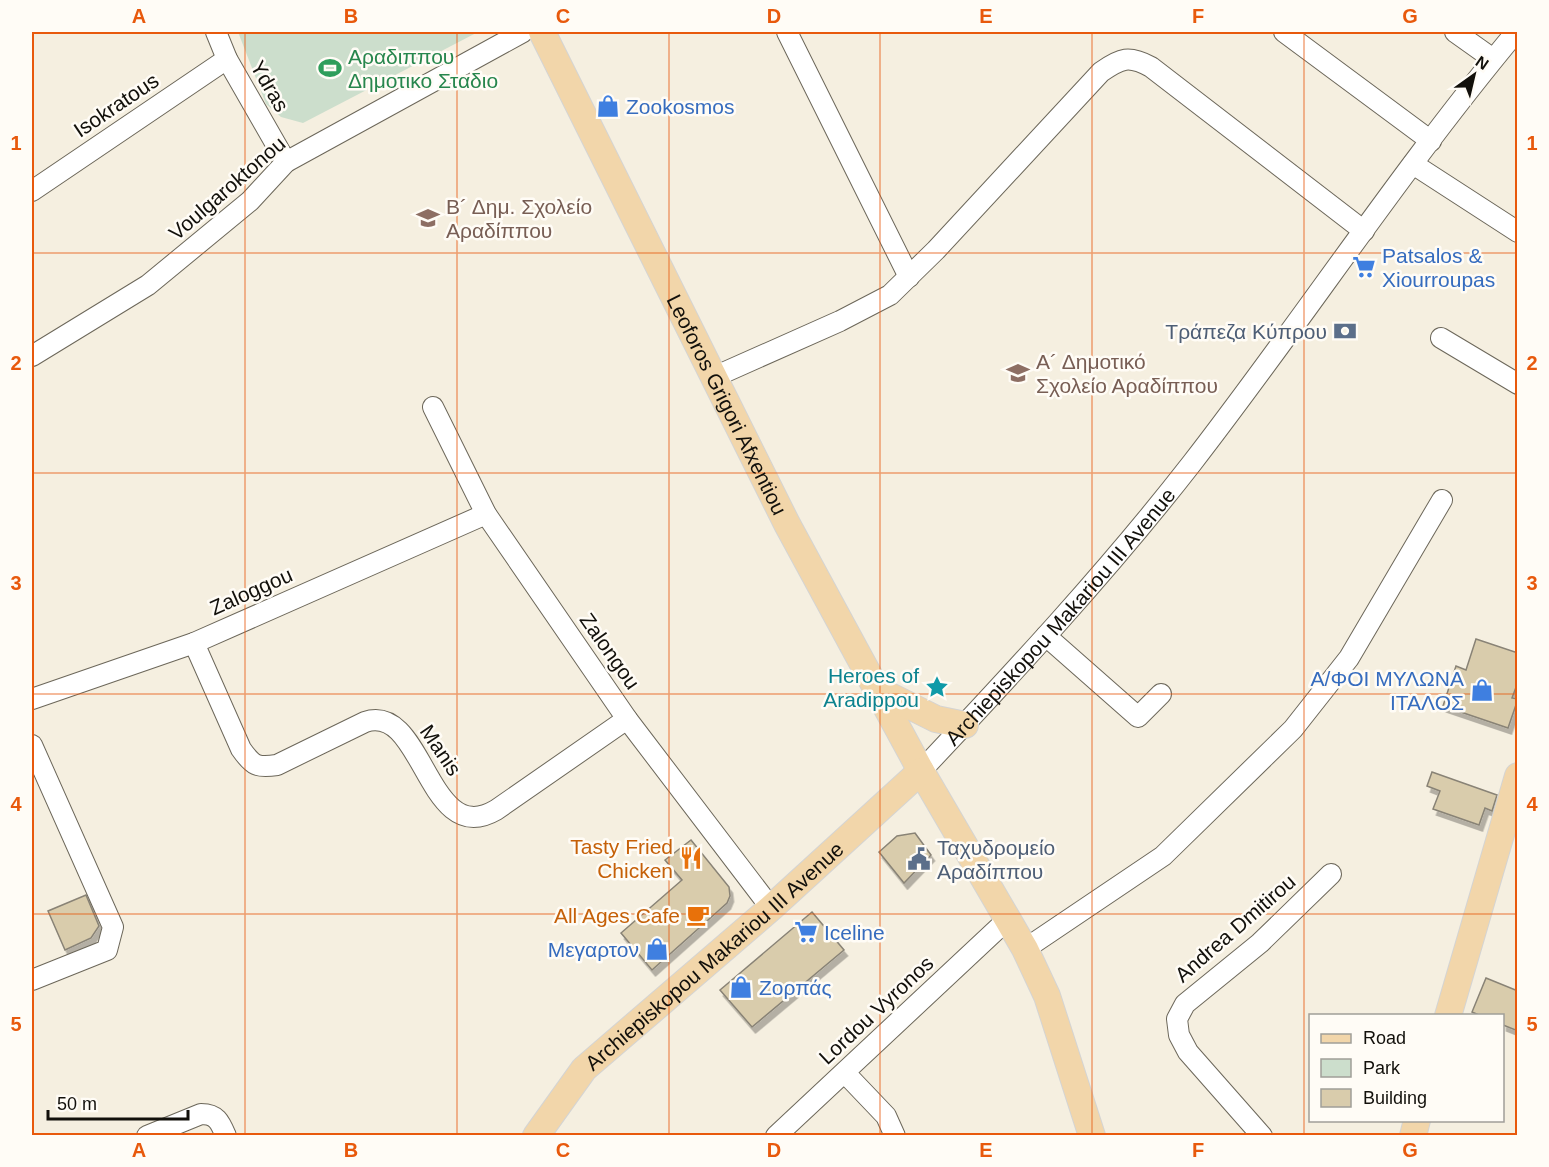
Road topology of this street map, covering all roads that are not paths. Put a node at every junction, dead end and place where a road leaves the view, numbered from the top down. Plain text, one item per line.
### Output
1 (216, 32) edge
2 (523, 32) edge
3 (542, 32) edge
4 (787, 32) edge
5 (1284, 32) edge
6 (1455, 32) edge
7 (1516, 32) edge
8 (227, 58) junction
9 (1493, 59) junction
10 (1431, 141) junction
11 (286, 162) junction
12 (1413, 164) junction
13 (32, 191) edge
14 (1364, 231) junction
15 (1518, 232) edge
16 (909, 277) junction
17 (1441, 338) dead end
18 (32, 356) edge
19 (714, 376) junction
20 (1518, 384) edge
21 (433, 407) dead end
22 (1442, 500) dead end
23 (486, 514) junction
24 (1046, 636) junction
25 (194, 643) junction
26 (878, 690) junction
27 (1161, 694) dead end
28 (32, 699) edge
29 (627, 718) junction
30 (965, 725) junction
31 (32, 745) edge
32 (921, 771) junction
33 (1518, 776) edge
34 (1331, 874) dead end
35 (771, 908) junction
36 (1008, 919) junction
37 (1025, 949) junction
38 (32, 980) edge
39 (1449, 1014) edge
40 (844, 1073) junction
41 (147, 1136) edge
42 (226, 1136) edge
43 (536, 1136) edge
44 (776, 1136) edge
45 (895, 1136) edge
46 (1092, 1136) edge
47 (1262, 1136) edge

1 - 8 street, Ydras
2 - 11 street, Voulgaroktonou
3 - 19 main road, Leoforos Grigori Afxentiou
4 - 16 street
5 - 10 street
6 - 9 street
7 - 9 street, Archiepiskopou Makariou III Avenue
8 - 11 street, Ydras
8 - 13 street, Isokratous
9 - 10 street, Archiepiskopou Makariou III Avenue
10 - 12 street, Archiepiskopou Makariou III Avenue
11 - 18 street, Voulgaroktonou
12 - 14 street, Archiepiskopou Makariou III Avenue
12 - 15 street
14 - 16 street
14 - 24 street, Archiepiskopou Makariou III Avenue
16 - 19 street
17 - 20 street
19 - 26 main road, Leoforos Grigori Afxentiou
21 - 23 street, Zalongou
22 - 37 street
23 - 25 street, Zaloggou
23 - 29 street, Zalongou
24 - 27 street
24 - 30 street, Archiepiskopou Makariou III Avenue
25 - 28 street, Zaloggou
25 - 29 street, Manis
26 - 30 main road
26 - 32 main road, Leoforos Grigori Afxentiou
29 - 35 street, Zalongou
30 - 32 street, Archiepiskopou Makariou III Avenue
31 - 38 street
32 - 35 main road, Archiepiskopou Makariou III Avenue
32 - 36 main road, Leoforos Grigori Afxentiou
33 - 39 main road
34 - 47 street, Andrea Dmitirou
35 - 43 main road, Archiepiskopou Makariou III Avenue
36 - 37 main road, Leoforos Grigori Afxentiou
36 - 40 street, Lordou Vyronos
37 - 46 main road, Leoforos Grigori Afxentiou
40 - 44 street, Lordou Vyronos
40 - 45 street
41 - 42 street

